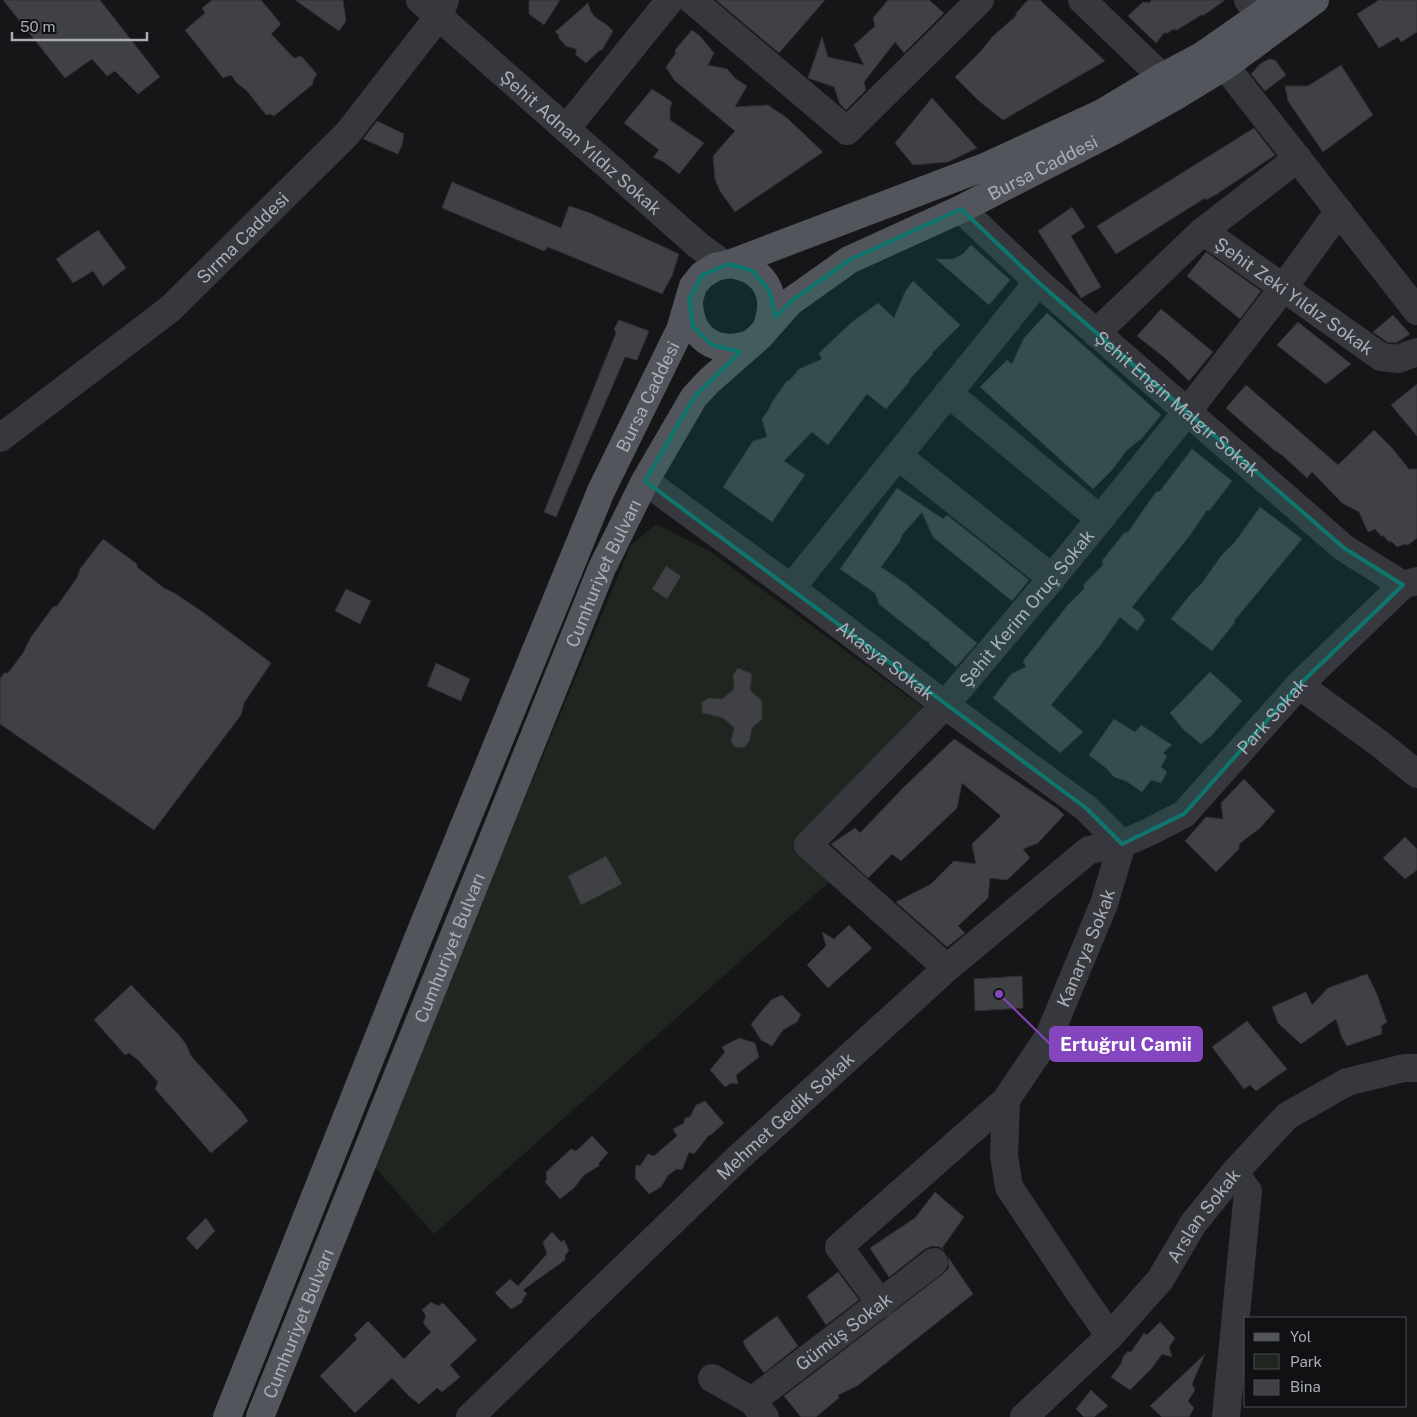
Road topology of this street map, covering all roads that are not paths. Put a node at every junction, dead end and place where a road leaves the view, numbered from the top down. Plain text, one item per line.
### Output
1 (670, 0) edge
2 (692, 0) edge
3 (980, 0) edge
4 (1315, 0) edge
5 (434, 4) edge
6 (1096, 4) edge
7 (1264, 5) edge
8 (1226, 66) junction
9 (1162, 77) junction
10 (566, 129) junction
11 (1298, 158) junction
12 (961, 209) junction
13 (1339, 211) junction
14 (1203, 231) junction
15 (727, 265) junction
16 (1038, 282) junction
17 (1284, 287) junction
18 (689, 300) junction
19 (1417, 311) edge
20 (1096, 333) junction
21 (758, 335) junction
22 (1417, 352) edge
23 (948, 393) junction
24 (1187, 412) junction
25 (0, 438) edge
26 (898, 456) junction
27 (645, 481) junction
28 (601, 491) joint
29 (1100, 519) junction
30 (1052, 578) junction
31 (1410, 583) edge
32 (791, 588) junction
33 (1299, 686) junction
34 (945, 705) junction
35 (1417, 774) edge
36 (1122, 844) junction
37 (947, 968) junction
38 (1417, 1068) edge
39 (1006, 1100) junction
40 (1234, 1173) junction
41 (934, 1262) dead end
42 (881, 1304) junction
43 (1110, 1336) junction
44 (712, 1378) dead end
45 (759, 1409) edge
46 (227, 1417) edge
47 (260, 1417) edge
48 (470, 1417) edge
49 (1024, 1417) edge
50 (1226, 1417) edge

1 - 10 street
2 - 3 street
4 - 8 main road, Bursa Caddesi
5 - 10 street, Şehit Adnan Yıldız Sokak
5 - 25 street, Sırma Caddesi
6 - 9 street
7 - 9 main road, Bursa Caddesi
8 - 11 street
8 - 12 main road, Bursa Caddesi
9 - 15 main road, Bursa Caddesi
10 - 15 street, Şehit Adnan Yıldız Sokak
11 - 13 street
11 - 14 street, Şehit Zeki Yıldız Sokak
12 - 16 street, Şehit Engin Malgır Sokak
12 - 21 main road, Bursa Caddesi
13 - 17 street, Şehit Kerim Oruç Sokak
13 - 19 street
14 - 17 street, Şehit Zeki Yıldız Sokak
14 - 20 street, Şehit Zeki Yıldız Sokak
15 - 18 main road, Bursa Caddesi
15 - 21 main road
16 - 20 street, Şehit Engin Malgır Sokak
16 - 23 street
17 - 22 street, Şehit Zeki Yıldız Sokak
17 - 24 street, Şehit Kerim Oruç Sokak
18 - 21 main road, Bursa Caddesi
18 - 28 main road, Bursa Caddesi
20 - 24 street, Şehit Engin Malgır Sokak
21 - 27 main road, Bursa Caddesi
23 - 26 street
23 - 29 street
24 - 29 street, Şehit Kerim Oruç Sokak
24 - 31 street, Şehit Engin Malgır Sokak
26 - 30 street
26 - 32 street
27 - 32 street, Akasya Sokak
27 - 47 main road, Cumhuriyet Bulvarı
28 - 46 main road, Cumhuriyet Bulvarı
29 - 30 street, Şehit Kerim Oruç Sokak
30 - 34 street, Şehit Kerim Oruç Sokak
31 - 33 street, Park Sokak
32 - 34 street, Akasya Sokak
33 - 35 street
33 - 36 street, Park Sokak
34 - 36 street, Akasya Sokak
34 - 37 street, Şehit Kerim Oruç Sokak
36 - 37 street, Mehmet Gedik Sokak
36 - 39 street, Kanarya Sokak
37 - 48 street, Mehmet Gedik Sokak
38 - 40 street, Arslan Sokak
39 - 42 street, Kanarya Sokak
39 - 43 street
40 - 43 street, Arslan Sokak
40 - 50 street
41 - 42 street, Gümüş Sokak
42 - 45 street, Gümüş Sokak
43 - 49 street, Arslan Sokak
44 - 45 street

